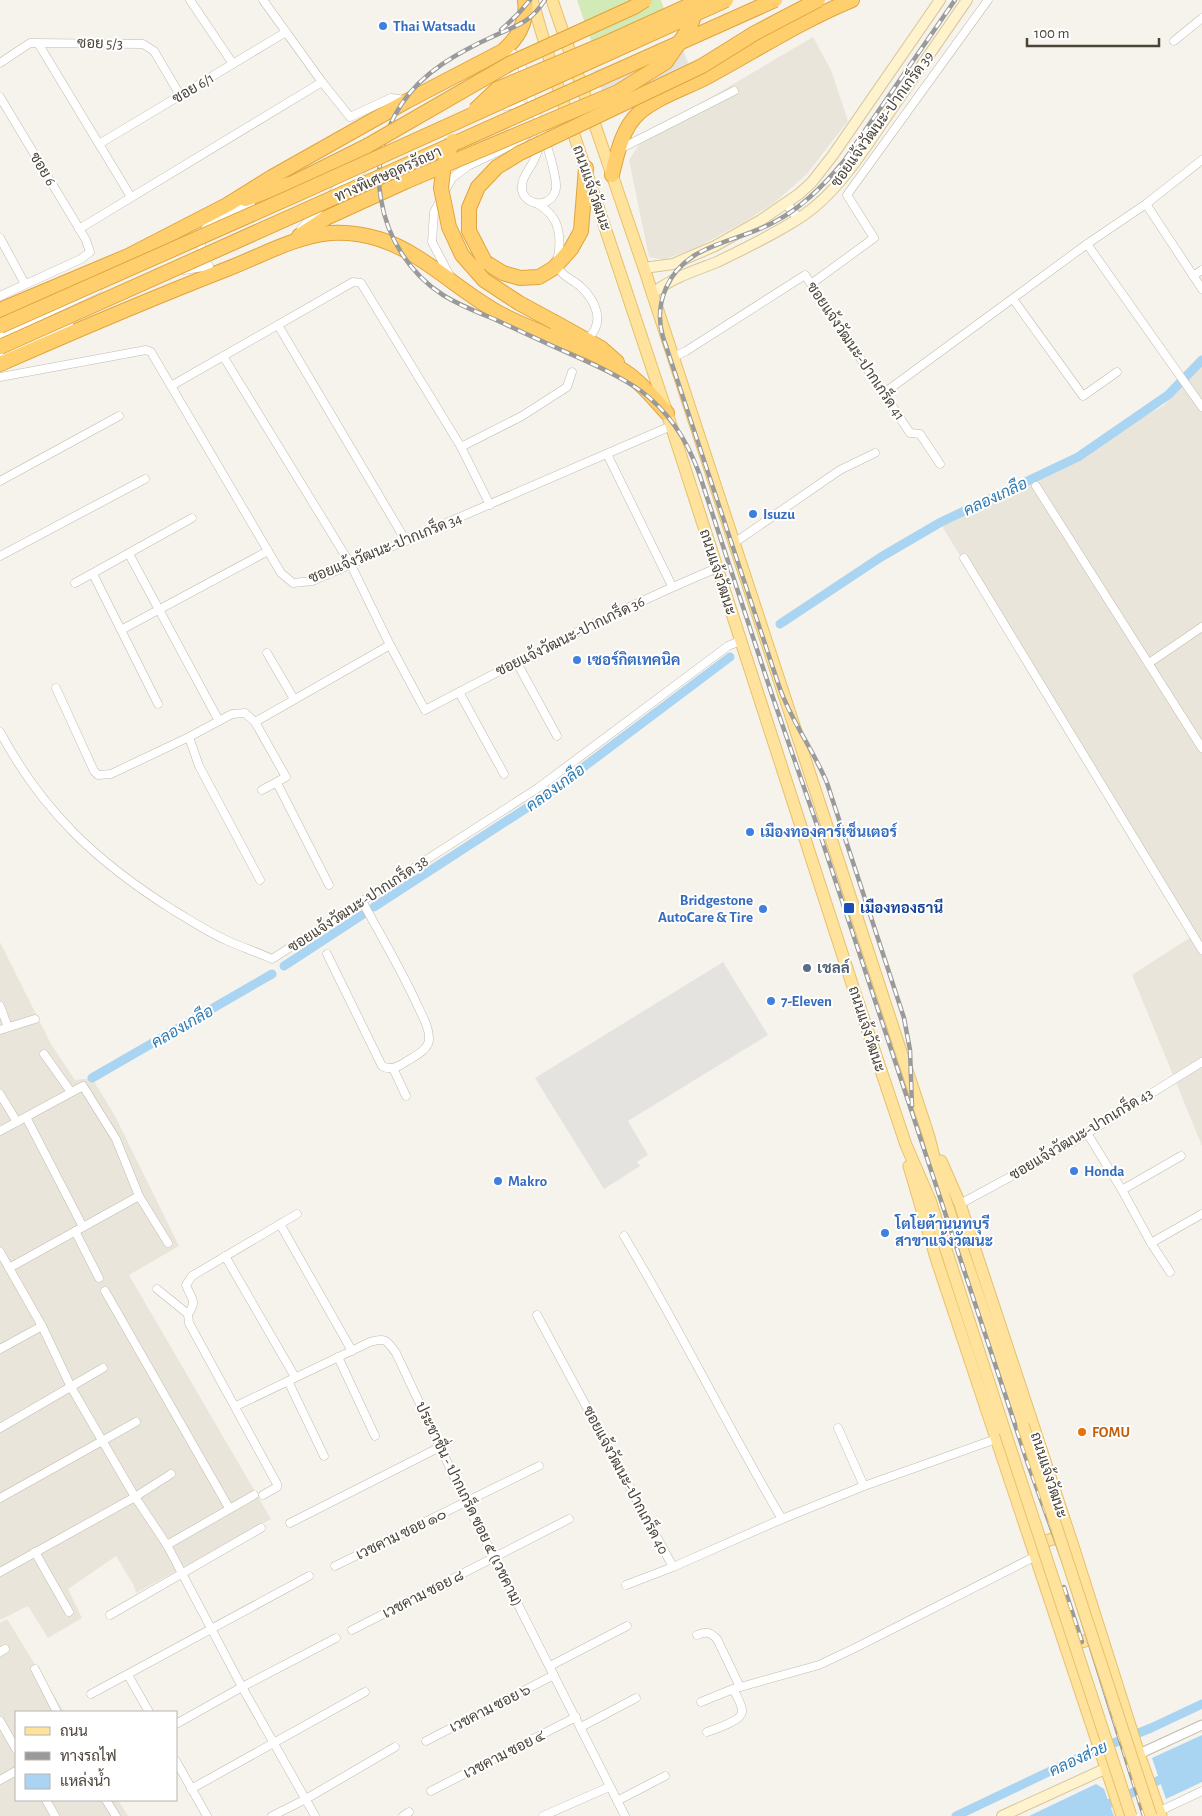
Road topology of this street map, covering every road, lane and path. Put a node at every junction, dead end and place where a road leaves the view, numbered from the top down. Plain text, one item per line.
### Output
1 (190, 0) edge
2 (263, 0) edge
3 (525, 0) edge
4 (532, 0) edge
5 (552, 0) edge
6 (645, 0) edge
7 (701, 0) edge
8 (726, 0) edge
9 (775, 0) edge
10 (818, 0) edge
11 (852, 0) edge
12 (940, 0) edge
13 (967, 0) edge
14 (988, 0) edge
15 (1202, 18) edge
16 (286, 32) junction
17 (1174, 41) dead end
18 (38, 42) junction
19 (503, 51) junction
20 (0, 63) edge
21 (233, 64) junction
22 (556, 81) junction
23 (322, 82) junction
24 (734, 90) dead end
25 (180, 95) junction
26 (0, 97) edge
27 (531, 98) junction
28 (407, 101) junction
29 (520, 102) junction
30 (542, 129) junction
31 (99, 144) junction
32 (619, 149) junction
33 (1202, 160) edge
34 (586, 168) junction
35 (362, 170) junction
36 (612, 175) junction
37 (294, 182) junction
38 (272, 191) junction
39 (132, 197) junction
40 (786, 203) junction
41 (538, 204) junction
42 (1146, 204) junction
43 (227, 205) junction
44 (798, 218) junction
45 (205, 228) junction
46 (78, 229) junction
47 (0, 238) edge
48 (290, 242) junction
49 (1087, 244) junction
50 (557, 264) junction
51 (209, 266) junction
52 (229, 268) junction
53 (644, 268) junction
54 (1202, 270) edge
55 (1193, 276) junction
56 (453, 282) junction
57 (26, 284) junction
58 (811, 284) junction
59 (1202, 289) edge
60 (652, 294) junction
61 (0, 296) edge
62 (1013, 299) junction
63 (0, 310) edge
64 (278, 325) junction
65 (0, 326) edge
66 (0, 334) edge
67 (587, 339) junction
68 (0, 347) edge
69 (223, 356) junction
70 (673, 357) junction
71 (2, 360) edge
72 (623, 370) junction
73 (572, 372) dead end
74 (1117, 372) dead end
75 (0, 377) edge
76 (171, 386) junction
77 (884, 394) junction
78 (1202, 407) edge
79 (119, 416) dead end
80 (669, 420) junction
81 (461, 447) junction
82 (875, 453) dead end
83 (607, 454) junction
84 (940, 464) dead end
85 (144, 479) dead end
86 (0, 481) edge
87 (1036, 486) dead end
88 (490, 505) junction
89 (192, 518) dead end
90 (406, 541) junction
91 (734, 543) junction
92 (268, 550) junction
93 (129, 554) junction
94 (0, 556) edge
95 (964, 558) dead end
96 (351, 565) junction
97 (717, 568) junction
98 (93, 574) junction
99 (75, 583) dead end
100 (672, 586) junction
101 (159, 610) junction
102 (1202, 627) edge
103 (121, 630) junction
104 (740, 641) junction
105 (390, 645) junction
106 (267, 652) dead end
107 (516, 661) junction
108 (1149, 663) junction
109 (56, 688) dead end
110 (460, 692) junction
111 (294, 700) junction
112 (158, 704) dead end
113 (219, 721) junction
114 (255, 722) junction
115 (0, 732) edge
116 (557, 736) dead end
117 (190, 737) junction
118 (1202, 748) edge
119 (504, 774) dead end
120 (277, 783) junction
121 (262, 790) dead end
122 (260, 880) dead end
123 (329, 885) dead end
124 (362, 901) junction
125 (1202, 950) edge
126 (327, 954) dead end
127 (0, 1006) edge
128 (35, 1019) dead end
129 (4, 1028) edge
130 (44, 1054) dead end
131 (1202, 1062) edge
132 (393, 1068) junction
133 (70, 1092) junction
134 (0, 1094) edge
135 (406, 1096) dead end
136 (26, 1117) junction
137 (16, 1122) junction
138 (0, 1130) edge
139 (1087, 1132) junction
140 (929, 1137) junction
141 (1182, 1156) dead end
142 (1122, 1190) junction
143 (139, 1196) junction
144 (960, 1204) junction
145 (298, 1214) dead end
146 (1202, 1214) edge
147 (280, 1224) junction
148 (83, 1227) junction
149 (76, 1231) junction
150 (624, 1236) dead end
151 (168, 1243) dead end
152 (1151, 1243) junction
153 (0, 1252) edge
154 (225, 1256) junction
155 (9, 1268) junction
156 (1170, 1272) dead end
157 (100, 1278) dead end
158 (158, 1289) dead end
159 (105, 1292) dead end
160 (188, 1314) junction
161 (537, 1315) dead end
162 (42, 1326) junction
163 (0, 1349) edge
164 (352, 1351) junction
165 (338, 1357) junction
166 (103, 1368) dead end
167 (291, 1379) junction
168 (71, 1387) junction
169 (236, 1406) junction
170 (136, 1422) dead end
171 (0, 1428) edge
172 (838, 1428) dead end
173 (1001, 1435) junction
174 (375, 1436) dead end
175 (102, 1441) junction
176 (440, 1446) junction
177 (324, 1456) dead end
178 (539, 1466) dead end
179 (171, 1474) dead end
180 (864, 1486) junction
181 (254, 1494) dead end
182 (263, 1496) dead end
183 (134, 1497) junction
184 (0, 1498) edge
185 (466, 1502) junction
186 (229, 1508) junction
187 (1062, 1514) junction
188 (782, 1519) junction
189 (569, 1520) dead end
190 (290, 1523) dead end
191 (1025, 1524) junction
192 (261, 1528) dead end
193 (167, 1545) junction
194 (1074, 1549) junction
195 (35, 1552) junction
196 (494, 1557) junction
197 (1037, 1559) junction
198 (336, 1566) dead end
199 (673, 1567) junction
200 (0, 1572) edge
201 (182, 1574) junction
202 (309, 1576) dead end
203 (626, 1585) dead end
204 (69, 1612) dead end
205 (110, 1615) dead end
206 (627, 1626) dead end
207 (212, 1630) junction
208 (352, 1630) dead end
209 (697, 1635) dead end
210 (1101, 1636) junction
211 (336, 1638) dead end
212 (1066, 1647) junction
213 (550, 1666) junction
214 (35, 1668) dead end
215 (128, 1675) junction
216 (554, 1675) junction
217 (242, 1686) junction
218 (737, 1688) junction
219 (365, 1692) dead end
220 (92, 1694) dead end
221 (636, 1698) dead end
222 (702, 1702) dead end
223 (56, 1711) edge
224 (148, 1711) edge
225 (576, 1718) junction
226 (0, 1721) edge
227 (178, 1723) edge
228 (1202, 1725) edge
229 (581, 1727) junction
230 (707, 1732) dead end
231 (426, 1741) dead end
232 (273, 1742) junction
233 (15, 1747) edge
234 (395, 1747) dead end
235 (1139, 1754) junction
236 (178, 1765) edge
237 (1107, 1768) junction
238 (15, 1772) edge
239 (665, 1776) dead end
240 (0, 1780) edge
241 (609, 1786) junction
242 (191, 1789) junction
243 (1202, 1791) edge
244 (431, 1792) dead end
245 (306, 1800) junction
246 (47, 1801) edge
247 (107, 1801) edge
248 (617, 1801) junction
249 (1157, 1814) edge
250 (56, 1816) edge
251 (116, 1816) edge
252 (207, 1816) edge
253 (272, 1816) edge
254 (315, 1816) edge
255 (542, 1816) edge
256 (625, 1816) edge
257 (1002, 1816) edge
258 (1122, 1816) edge
259 (1131, 1816) edge

1 - 21 street
2 - 16 street
3 - 19 highway
4 - 22 main road, ถนนแจ้งวัฒนะ
5 - 36 main road, ถนนแจ้งวัฒนะ
6 - 37 highway, bridge
7 - 48 highway, bridge
7 - 67 highway, bridge
8 - 65 highway, ทางพิเศษอุดรรัถยา, bridge
9 - 68 highway, ทางพิเศษอุดรรัถยา, bridge
10 - 50 highway, bridge
11 - 32 highway
12 - 40 main road, ซอยแจ้งวัฒนะ-ปากเกร็ด 39
13 - 44 main road, ซอยแจ้งวัฒนะ-ปากเกร็ด 39
14 - 58 street
15 - 17 street
16 - 21 street, ซอย 6/1
16 - 23 street
18 - 20 street, ซอย 5/3
18 - 25 street, ซอย 5/3
18 - 31 street
19 - 27 street
19 - 28 highway
21 - 25 street, ซอย 6/1
22 - 27 street
22 - 34 main road, ถนนแจ้งวัฒนะ
23 - 28 street
23 - 39 street
24 - 32 street
25 - 31 street, ซอย 6/1
26 - 46 street, ซอย 6
27 - 29 street
27 - 30 street
28 - 43 highway
29 - 35 street
29 - 56 street
30 - 41 street
30 - 41 street
31 - 39 street
32 - 36 highway
33 - 42 street
34 - 50 highway
34 - 80 main road, ถนนแจ้งวัฒนะ
35 - 37 street
35 - 48 street
36 - 53 main road, ถนนแจ้งวัฒนะ
37 - 38 highway
38 - 43 highway
38 - 45 street
39 - 46 street
40 - 44 street
40 - 53 main road, ซอยแจ้งวัฒนะ-ปากเกร็ด 39
41 - 50 street
42 - 49 street
42 - 55 street
43 - 63 highway
44 - 60 main road, ซอยแจ้งวัฒนะ-ปากเกร็ด 39
45 - 51 street
45 - 66 street
46 - 57 street, ซอย 6
47 - 57 street
48 - 52 highway
48 - 56 highway
49 - 62 street
49 - 78 street
50 - 67 street
51 - 52 street
51 - 71 street
52 - 71 highway
53 - 60 main road, ถนนแจ้งวัฒนะ
54 - 55 street
55 - 59 street
56 - 72 highway
57 - 61 street
58 - 70 street, ซอยแจ้งวัฒนะ-ปากเกร็ด 41
58 - 77 street, ซอยแจ้งวัฒนะ-ปากเกร็ด 41
60 - 70 main road, ถนนแจ้งวัฒนะ
62 - 74 street
62 - 77 street
64 - 69 street
64 - 81 street
64 - 90 street
67 - 72 highway
69 - 76 street
69 - 96 street
70 - 91 main road, ถนนแจ้งวัฒนะ
72 - 80 highway
73 - 81 street
75 - 76 street, ซอยแจ้งวัฒนะ-ปากเกร็ด 34
76 - 92 street, ซอยแจ้งวัฒนะ-ปากเกร็ด 34
77 - 84 street, ซอยแจ้งวัฒนะ-ปากเกร็ด 41
79 - 86 street
80 - 83 street, ซอยแจ้งวัฒนะ-ปากเกร็ด 34
80 - 97 main road, ถนนแจ้งวัฒนะ
81 - 88 street
82 - 91 street
83 - 88 street, ซอยแจ้งวัฒนะ-ปากเกร็ด 34
83 - 100 street
85 - 94 street
87 - 108 street
88 - 90 street, ซอยแจ้งวัฒนะ-ปากเกร็ด 34
89 - 93 street
90 - 96 street, ซอยแจ้งวัฒนะ-ปากเกร็ด 34
91 - 140 main road, ถนนแจ้งวัฒนะ
92 - 96 street, ซอยแจ้งวัฒนะ-ปากเกร็ด 34
92 - 101 street
93 - 98 street
93 - 101 street
95 - 125 street
96 - 105 street
97 - 100 street, ซอยแจ้งวัฒนะ-ปากเกร็ด 36
97 - 104 main road, ถนนแจ้งวัฒนะ
98 - 99 street
98 - 103 street
100 - 107 street, ซอยแจ้งวัฒนะ-ปากเกร็ด 36
101 - 103 street
101 - 113 street
102 - 108 street
103 - 112 street
104 - 124 street, ซอยแจ้งวัฒนะ-ปากเกร็ด 38
104 - 173 main road, ถนนแจ้งวัฒนะ
105 - 110 street, ซอยแจ้งวัฒนะ-ปากเกร็ด 36
105 - 111 street
106 - 111 street
107 - 110 street, ซอยแจ้งวัฒนะ-ปากเกร็ด 36
107 - 116 street
108 - 118 street
109 - 117 street
110 - 119 street
111 - 114 street
113 - 114 street
113 - 117 street
114 - 120 street
115 - 124 street, ซอยแจ้งวัฒนะ-ปากเกร็ด 38
117 - 122 street
120 - 121 street
120 - 123 street
124 - 132 street
126 - 132 street
127 - 129 street
128 - 129 street
130 - 133 street
131 - 139 street, ซอยแจ้งวัฒนะ-ปากเกร็ด 43
132 - 135 street
133 - 136 street
133 - 143 street
134 - 137 street
136 - 137 street
136 - 148 street
137 - 138 street
139 - 142 street
139 - 144 street, ซอยแจ้งวัฒนะ-ปากเกร็ด 43
140 - 144 main road, ถนนแจ้งวัฒนะ
140 - 249 main road, ถนนแจ้งวัฒนะ, bridge
141 - 142 street
142 - 152 street
143 - 148 street
143 - 151 street
144 - 187 main road, ถนนแจ้งวัฒนะ
145 - 147 street
146 - 152 street
147 - 154 street
147 - 164 street
148 - 149 street
149 - 155 street
149 - 157 street
150 - 188 street
152 - 156 street
153 - 155 street
154 - 160 street
154 - 167 street
155 - 162 street
158 - 160 street
159 - 186 street
160 - 169 street
161 - 199 street, ซอยแจ้งวัฒนะ-ปากเกร็ด 40
162 - 163 street
162 - 168 street
164 - 165 street, ประชาชื่น - ปากเกร็ด ซอย ๕ (เวชคาม)
164 - 176 street, ประชาชื่น - ปากเกร็ด ซอย ๕ (เวชคาม)
165 - 167 street, ประชาชื่น - ปากเกร็ด ซอย ๕ (เวชคาม)
165 - 174 street
166 - 168 street
167 - 169 street, ประชาชื่น - ปากเกร็ด ซอย ๕ (เวชคาม)
167 - 177 street
168 - 171 street
168 - 175 street
169 - 182 street
170 - 175 street
172 - 180 street
173 - 180 street, ซอยแจ้งวัฒนะ-ปากเกร็ด 40
173 - 191 main road, ถนนแจ้งวัฒนะ
173 - 259 main road, ถนนแจ้งวัฒนะ, bridge
175 - 183 street
175 - 184 street
176 - 185 street, ประชาชื่น - ปากเกร็ด ซอย ๕ (เวชคาม)
176 - 190 street
178 - 185 street, เวชคาม ซอย ๑๐
179 - 183 street
180 - 188 street, ซอยแจ้งวัฒนะ-ปากเกร็ด 40
181 - 186 street
183 - 193 street
183 - 195 street
185 - 196 street, ประชาชื่น - ปากเกร็ด ซอย ๕ (เวชคาม)
185 - 198 street, เวชคาม ซอย ๑๐
186 - 193 street
187 - 191 main road
187 - 194 main road, ถนนแจ้งวัฒนะ
188 - 199 street, ซอยแจ้งวัฒนะ-ปากเกร็ด 40
189 - 196 street, เวชคาม ซอย ๘
191 - 197 main road, ถนนแจ้งวัฒนะ
192 - 201 street
193 - 201 street
194 - 197 main road
194 - 210 main road, ถนนแจ้งวัฒนะ
195 - 200 street
195 - 204 street
196 - 208 street, เวชคาม ซอย ๘
196 - 213 street, ประชาชื่น - ปากเกร็ด ซอย ๕ (เวชคาม)
197 - 212 main road, ถนนแจ้งวัฒนะ
197 - 218 street
199 - 203 street
201 - 205 street
201 - 207 street
202 - 207 street
206 - 213 street
207 - 215 street
207 - 217 street
209 - 218 street
210 - 212 main road
210 - 235 main road, ถนนแจ้งวัฒนะ
211 - 217 street
212 - 237 main road, ถนนแจ้งวัฒนะ
213 - 216 street, ประชาชื่น - ปากเกร็ด ซอย ๕ (เวชคาม)
214 - 223 street
215 - 220 street
215 - 224 street
216 - 225 street, ประชาชื่น - ปากเกร็ด ซอย ๕ (เวชคาม)
216 - 231 street, เวชคาม ซอย ๖
217 - 227 street
217 - 232 street
218 - 222 street
218 - 230 street
219 - 232 street
221 - 229 street
225 - 229 street, ประชาชื่น - ปากเกร็ด ซอย ๕ (เวชคาม)
225 - 244 street, เวชคาม ซอย ๔
226 - 233 street
228 - 235 street
229 - 241 street, ประชาชื่น - ปากเกร็ด ซอย ๕ (เวชคาม)
232 - 242 street
232 - 245 street
234 - 245 street
235 - 249 main road, ถนนแจ้งวัฒนะ
236 - 242 street
237 - 257 main road
237 - 258 main road, ถนนแจ้งวัฒนะ
238 - 240 street
239 - 248 street
241 - 248 street, ประชาชื่น - ปากเกร็ด ซอย ๕ (เวชคาม)
241 - 255 street
242 - 252 street
243 - 249 street
245 - 253 street
245 - 254 street
246 - 250 street
247 - 251 street
248 - 256 street, ประชาชื่น - ปากเกร็ด ซอย ๕ (เวชคาม)

